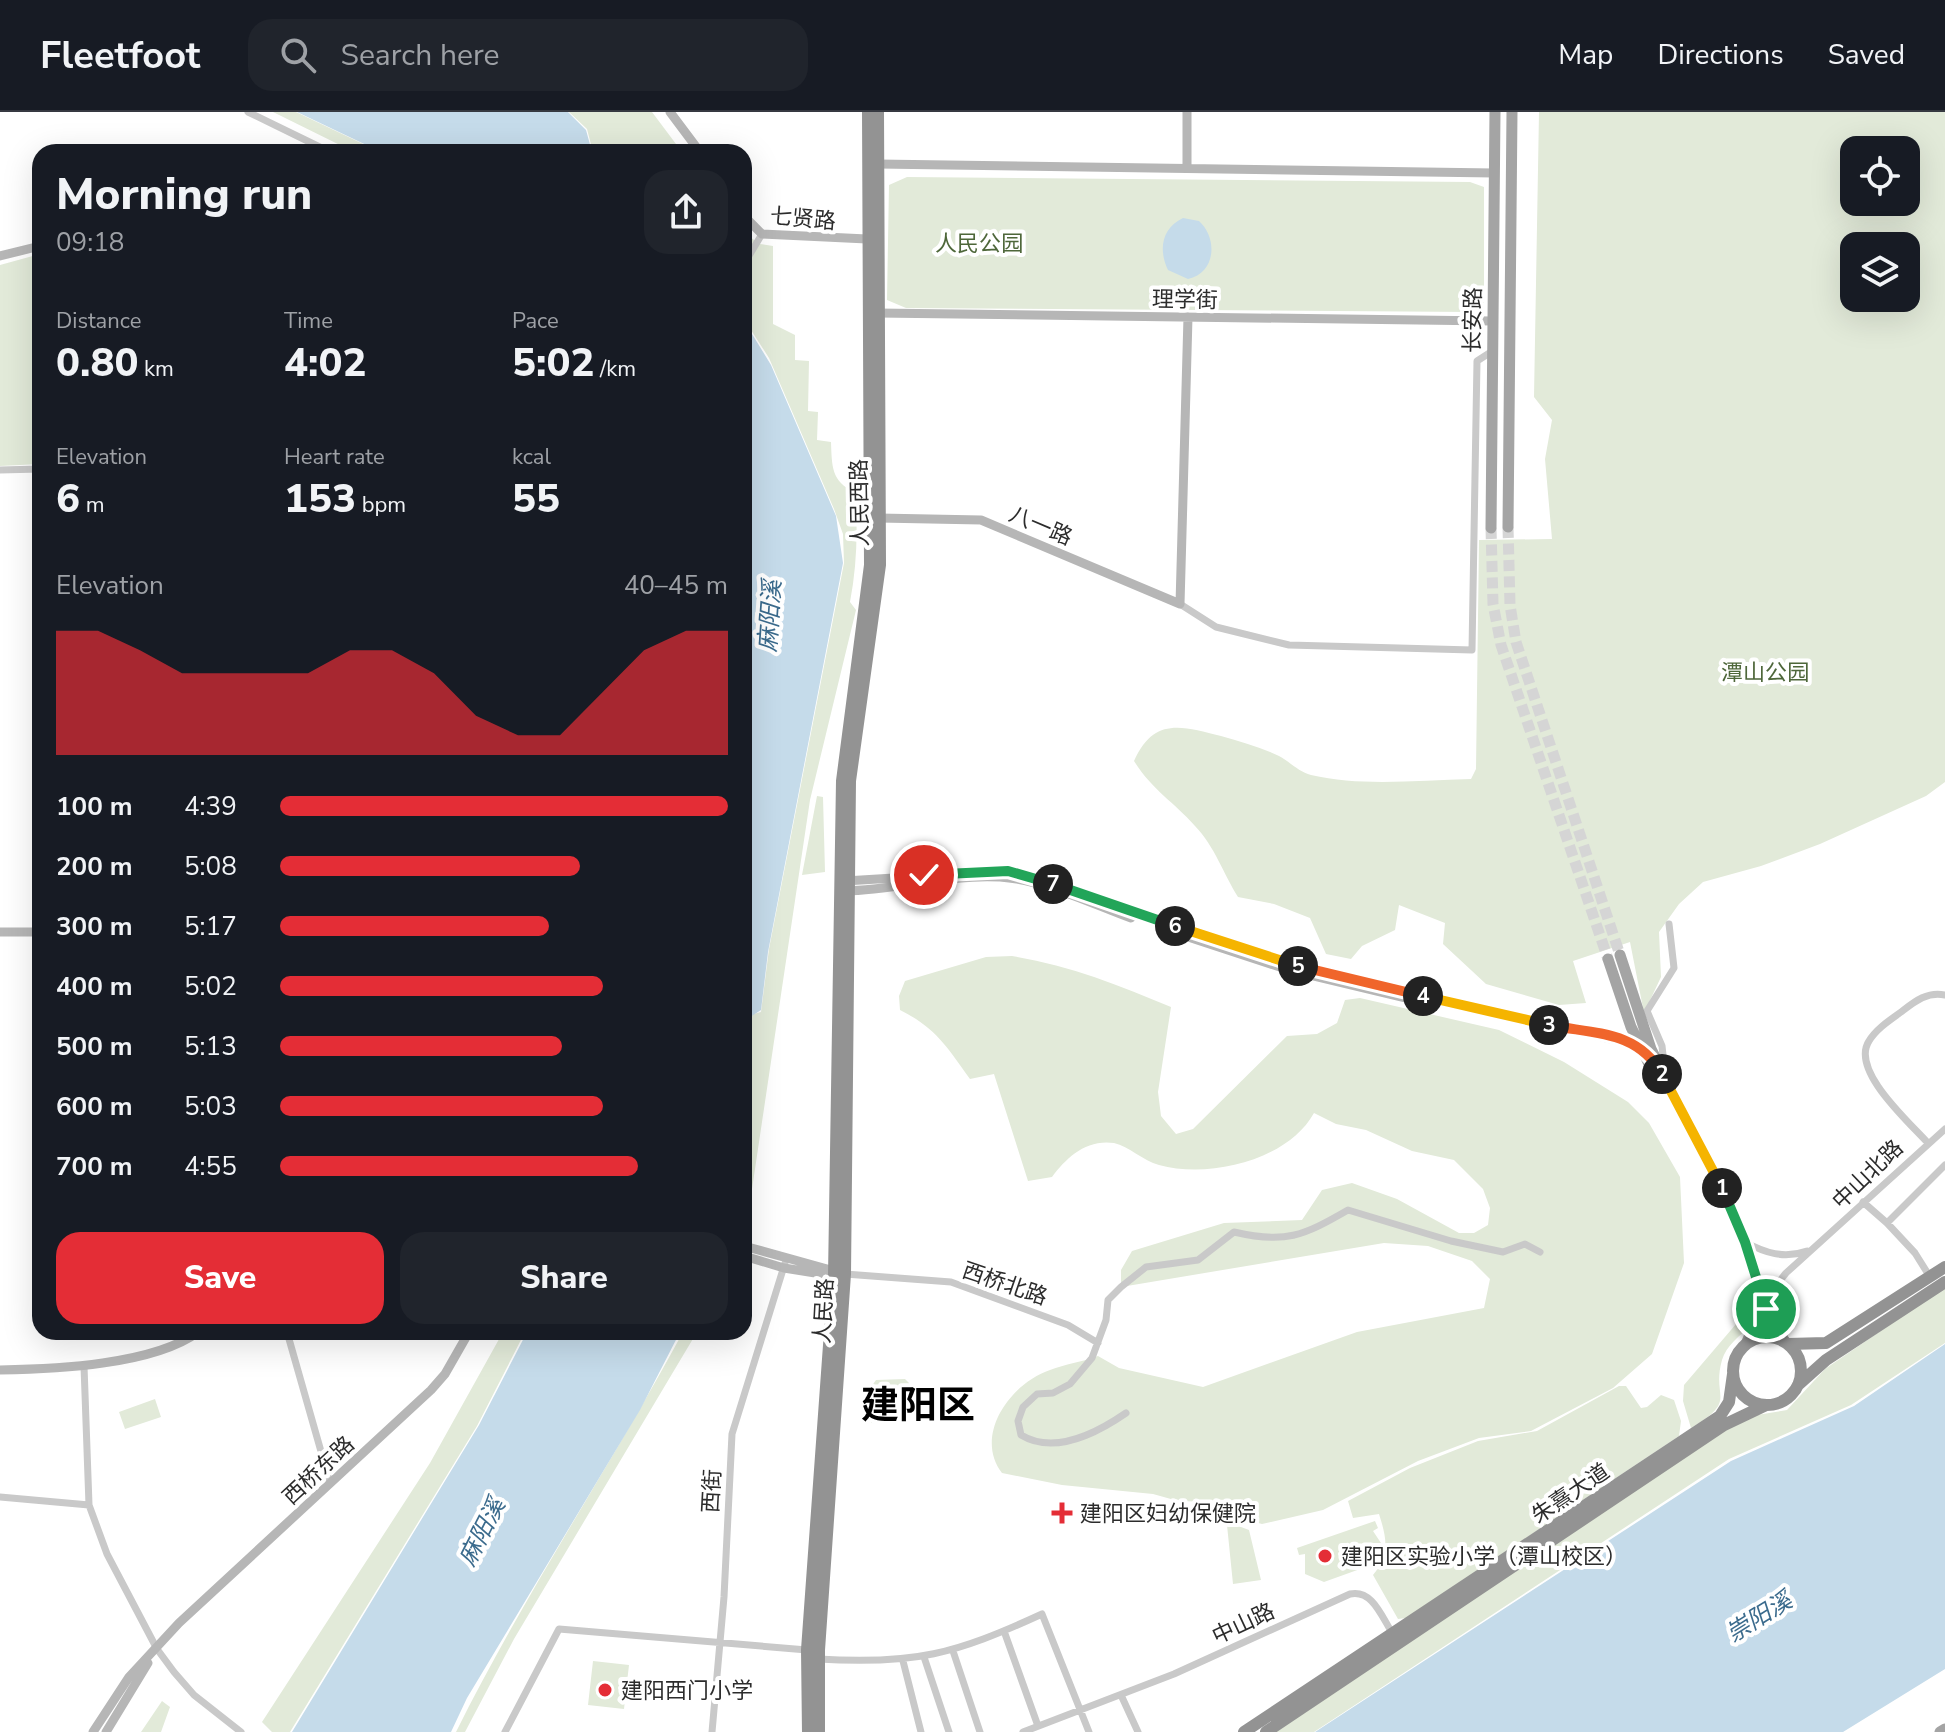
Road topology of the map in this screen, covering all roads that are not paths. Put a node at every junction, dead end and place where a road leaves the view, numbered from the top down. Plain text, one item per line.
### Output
1 (248, 112) edge
2 (670, 112) edge
3 (868, 112) edge
4 (878, 112) edge
5 (1187, 112) edge
6 (1495, 112) edge
7 (1512, 112) edge
8 (314, 144) edge
9 (694, 144) edge
10 (878, 164) junction
11 (1187, 168) junction
12 (1494, 173) junction
13 (752, 224) edge
14 (762, 234) junction
15 (867, 239) junction
16 (32, 248) edge
17 (752, 252) edge
18 (0, 256) edge
19 (877, 313) junction
20 (1188, 317) junction
21 (1492, 321) junction
22 (1491, 352) junction
23 (32, 469) edge
24 (0, 470) edge
25 (879, 518) junction
26 (1508, 527) tunnel mouth
27 (1491, 528) tunnel mouth
28 (1180, 604) junction
29 (846, 886) junction
30 (1669, 924) dead end
31 (0, 932) edge
32 (32, 932) edge
33 (1614, 957) tunnel mouth
34 (1945, 995) edge
35 (1632, 1011) junction
36 (1628, 1036) junction
37 (1609, 1039) junction
38 (1658, 1071) junction
39 (1943, 1134) edge
40 (1927, 1142) junction
41 (1945, 1165) edge
42 (1863, 1202) junction
43 (1887, 1223) junction
44 (1745, 1242) junction
45 (1817, 1247) junction
46 (752, 1252) edge
47 (1540, 1252) dead end
48 (785, 1264) junction
49 (1945, 1267) edge
50 (838, 1273) junction
51 (1755, 1275) junction
52 (1930, 1277) junction
53 (1945, 1282) edge
54 (1766, 1309) junction
55 (178, 1340) edge
56 (289, 1340) edge
57 (464, 1340) edge
58 (1098, 1343) junction
59 (1786, 1343) junction
60 (1746, 1344) junction
61 (84, 1366) junction
62 (0, 1370) edge
63 (1733, 1374) junction
64 (1798, 1385) junction
65 (1766, 1405) junction
66 (1126, 1413) dead end
67 (330, 1483) junction
68 (0, 1497) edge
69 (89, 1505) junction
70 (1004, 1631) junction
71 (1396, 1638) junction
72 (718, 1643) junction
73 (157, 1649) junction
74 (953, 1651) junction
75 (815, 1653) junction
76 (924, 1657) junction
77 (903, 1661) junction
78 (1121, 1695) junction
79 (1079, 1711) junction
80 (1038, 1726) junction
81 (1945, 1729) edge
82 (93, 1732) edge
83 (106, 1732) edge
84 (241, 1732) edge
85 (505, 1732) edge
86 (712, 1732) edge
87 (808, 1732) edge
88 (819, 1732) edge
89 (921, 1732) edge
90 (949, 1732) edge
91 (980, 1732) edge
92 (1023, 1732) edge
93 (1089, 1732) edge
94 (1138, 1732) edge
95 (1244, 1732) edge
96 (1266, 1732) edge
97 (1940, 1732) edge

1 - 8 street
2 - 9 street
3 - 15 highway, 人民西路
4 - 10 highway, 人民西路
5 - 11 street
6 - 12 main road, 长安路
7 - 26 main road, 长安路
10 - 11 street
10 - 19 highway, 人民西路
11 - 12 street
12 - 21 main road, 长安路
13 - 14 street, 七贤路
14 - 15 street, 七贤路
14 - 17 street
15 - 29 highway, 人民西路
16 - 18 street
19 - 20 street, 理学街
19 - 25 highway, 人民西路
20 - 21 street, 理学街
20 - 28 street
21 - 22 main road, 长安路
22 - 27 main road, 长安路
22 - 28 street
23 - 24 street
25 - 28 street, 八一路
25 - 29 highway, 人民西路
29 - 37 street
29 - 50 highway, 人民路
30 - 38 street
31 - 32 street
33 - 35 main road
34 - 40 street
35 - 36 main road
35 - 37 street
35 - 38 main road
36 - 37 street
36 - 38 main road
37 - 38 street
38 - 44 main road
38 - 51 main road
39 - 40 street, 中山北路
40 - 42 street, 中山北路
41 - 43 street
42 - 43 street
42 - 45 street, 中山北路
43 - 52 street
44 - 45 street
44 - 51 main road
45 - 54 street, 中山北路
46 - 48 street
47 - 58 street
48 - 50 street
48 - 72 street, 西街
49 - 52 highway
50 - 58 street, 西桥北路
50 - 75 highway, 人民路
51 - 54 main road
51 - 60 main road
52 - 59 highway
53 - 64 highway
54 - 59 main road
55 - 61 street
56 - 67 street
57 - 67 street, 西桥东路
58 - 66 street
59 - 60 highway
59 - 64 highway
60 - 63 highway
61 - 62 street
61 - 69 street
63 - 65 highway
63 - 71 highway, 朱熹大道
64 - 65 highway
65 - 71 highway, 朱熹大道
67 - 73 street, 西桥东路
68 - 69 street
69 - 73 street
70 - 74 street
70 - 79 street
70 - 80 street
71 - 78 street, 中山路
71 - 95 highway, 朱熹大道
71 - 96 highway, 朱熹大道
72 - 75 street
72 - 85 street
72 - 86 street, 西街
73 - 82 street
73 - 83 street
73 - 84 street
74 - 76 street
74 - 91 street
75 - 77 street
75 - 87 highway, 人民路
75 - 88 highway, 人民路
76 - 77 street
76 - 90 street
77 - 89 street
78 - 79 street, 中山路
78 - 94 street
79 - 80 street, 中山路
79 - 93 street
80 - 92 street, 中山路
81 - 97 main road

